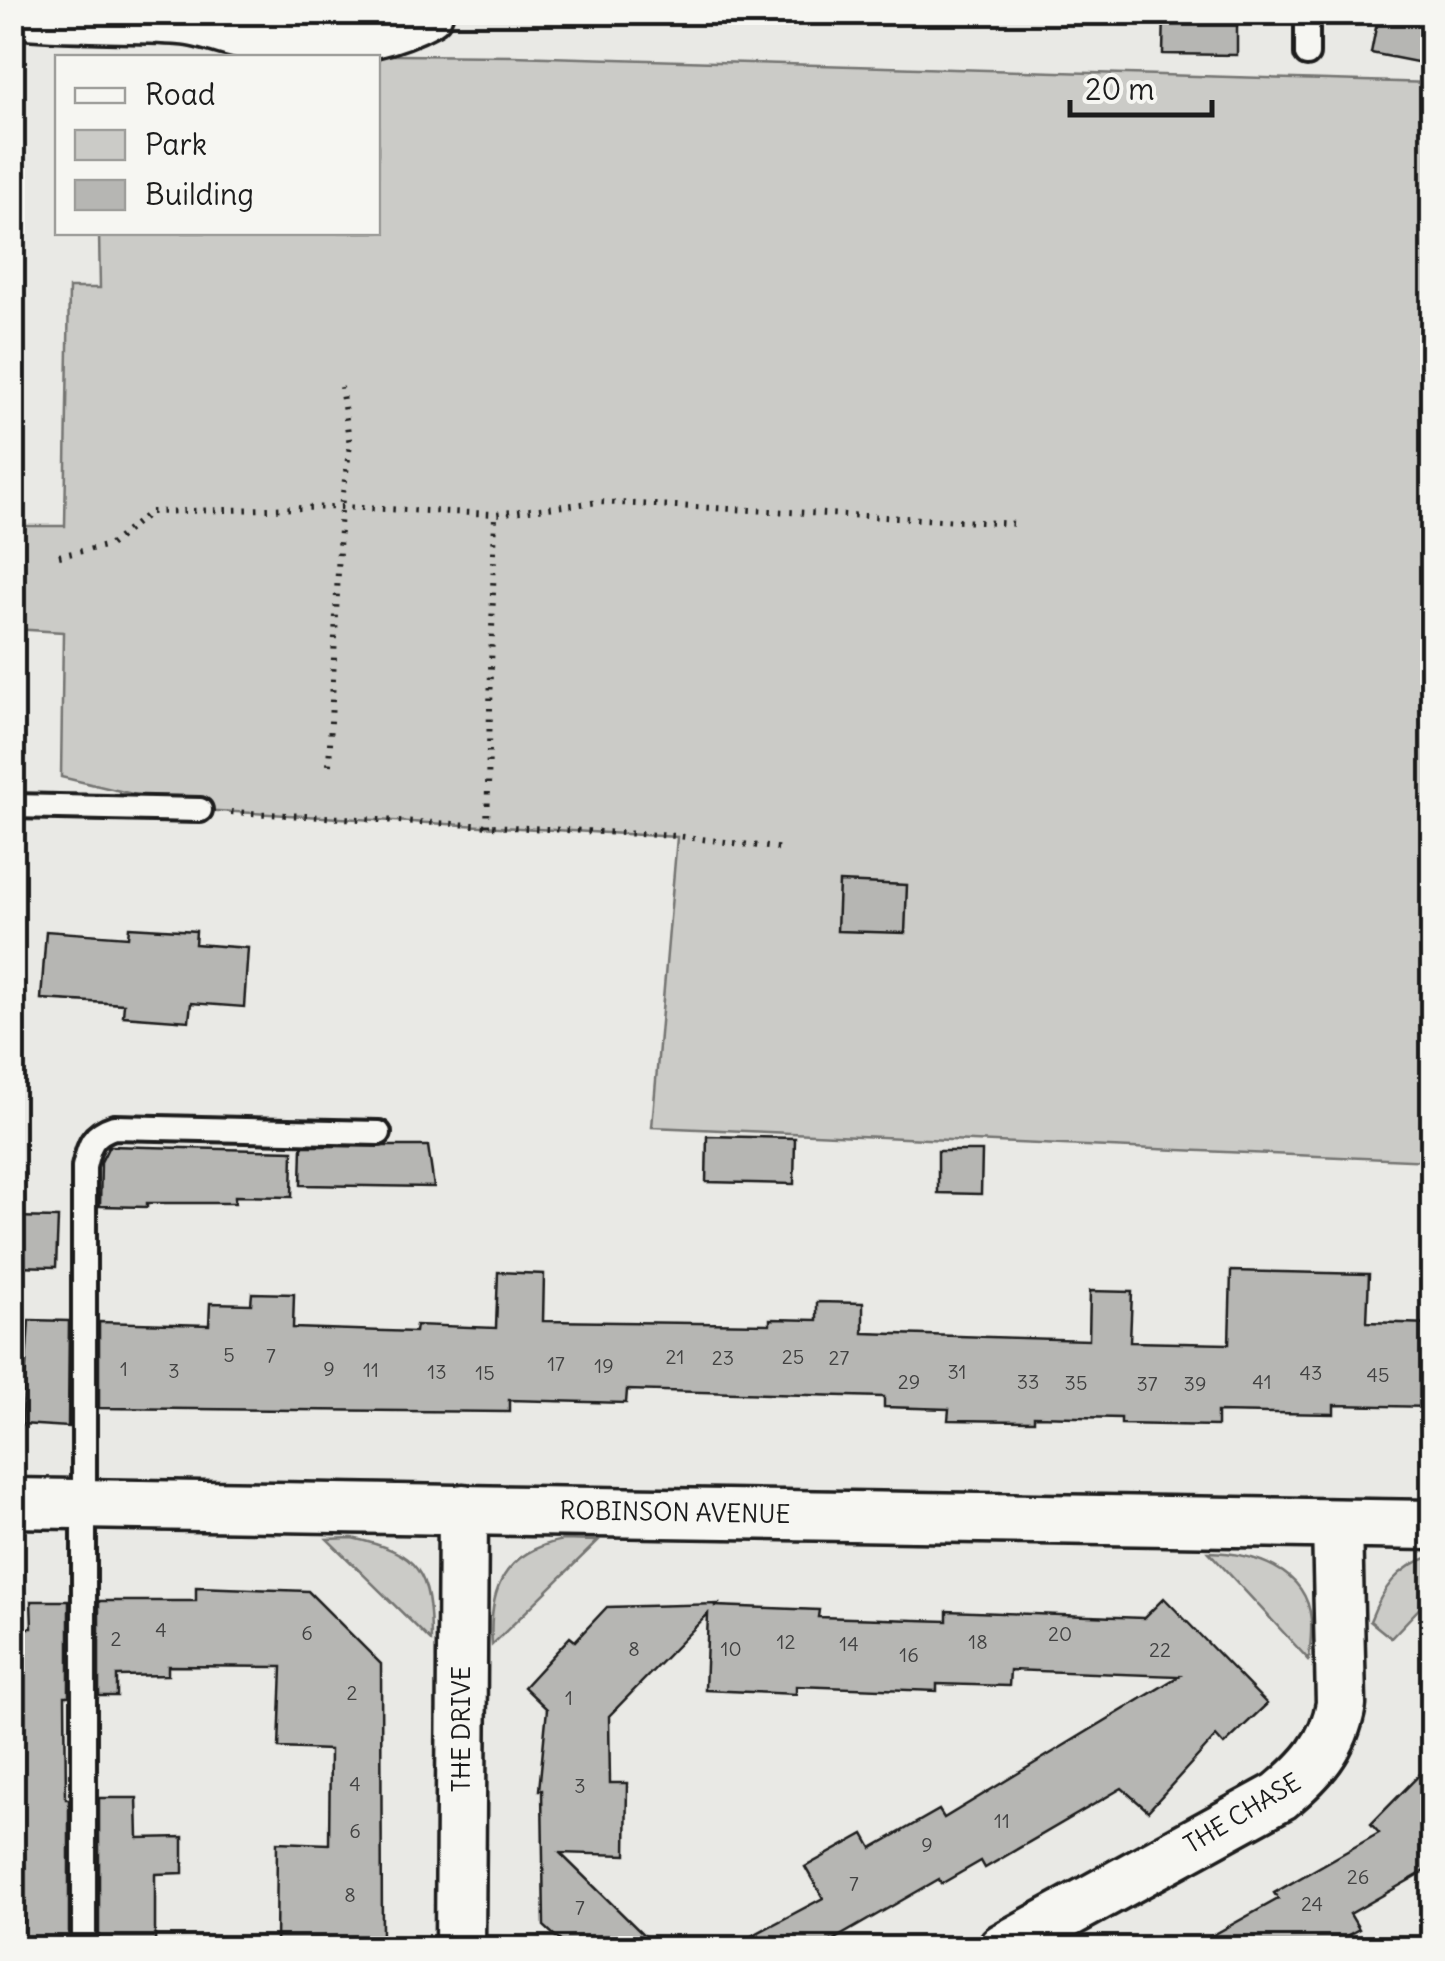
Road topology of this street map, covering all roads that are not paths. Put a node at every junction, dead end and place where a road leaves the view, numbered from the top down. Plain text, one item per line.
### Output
1 (428, 12) edge
2 (1307, 12) edge
3 (12, 13) edge
4 (1307, 54) dead end
5 (12, 806) edge
6 (200, 810) road end
7 (378, 1133) dead end
8 (12, 1503) edge
9 (84, 1504) junction
10 (462, 1509) junction
11 (1337, 1524) junction
12 (1432, 1525) edge
13 (84, 1948) edge
14 (460, 1948) edge
15 (1003, 1948) edge

1 - 3 street
2 - 4 lane
5 - 6 lane
7 - 9 lane
8 - 9 street, ROBINSON AVENUE
9 - 10 street, ROBINSON AVENUE
9 - 13 lane
10 - 11 street, ROBINSON AVENUE
10 - 14 street, THE DRIVE
11 - 12 street, ROBINSON AVENUE
11 - 15 street, THE CHASE

